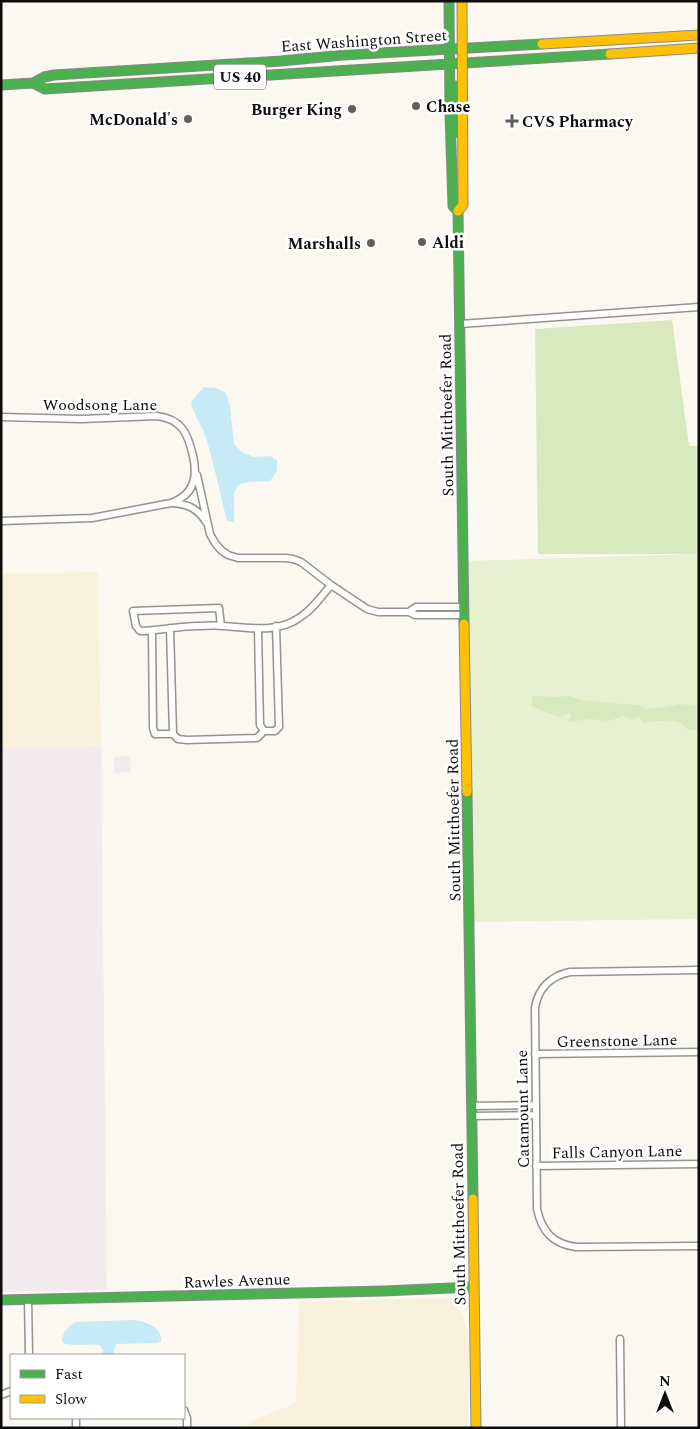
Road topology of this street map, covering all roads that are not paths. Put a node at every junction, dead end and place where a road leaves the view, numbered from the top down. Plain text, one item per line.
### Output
1 (449, 1) edge
2 (462, 1) edge
3 (699, 35) edge
4 (462, 48) junction
5 (699, 48) edge
6 (453, 60) junction
7 (33, 83) junction
8 (1, 85) edge
9 (458, 211) junction
10 (699, 308) edge
11 (460, 324) junction
12 (1, 417) edge
13 (196, 469) junction
14 (171, 503) junction
15 (1, 521) edge
16 (208, 526) junction
17 (331, 585) junction
18 (464, 611) junction
19 (221, 626) junction
20 (276, 626) junction
21 (170, 628) junction
22 (258, 629) junction
23 (152, 631) junction
24 (264, 731) junction
25 (173, 734) junction
26 (699, 970) edge
27 (699, 1052) edge
28 (535, 1054) junction
29 (536, 1105) junction
30 (471, 1111) junction
31 (536, 1115) junction
32 (699, 1164) edge
33 (536, 1166) junction
34 (699, 1246) edge
35 (473, 1287) junction
36 (1, 1300) edge
37 (28, 1300) junction
38 (620, 1339) dead end
39 (30, 1354) edge
40 (185, 1413) edge
41 (188, 1428) edge
42 (476, 1428) edge
43 (621, 1428) edge

1 - 6 main road
2 - 4 main road
3 - 4 main road, East Washington Street / US 40
4 - 6 main road, East Washington Street / US 40
4 - 6 main road
5 - 6 main road, East Washington Street / US 40
6 - 7 main road, East Washington Street / US 40
6 - 7 main road, East Washington Street / US 40
6 - 9 main road, South Mitthoefer Road
6 - 9 main road, South Mitthoefer Road
7 - 8 main road, East Washington Street / US 40
9 - 11 main road, South Mitthoefer Road
10 - 11 street
11 - 18 main road, South Mitthoefer Road
12 - 13 street, Woodsong Lane
13 - 14 street
13 - 16 street, Woodsong Lane
14 - 15 street
14 - 16 street
16 - 17 street
17 - 18 street
17 - 20 street
18 - 30 main road, South Mitthoefer Road
19 - 21 street
19 - 22 street
19 - 23 street
20 - 22 street
20 - 24 street
21 - 23 street
21 - 25 street
22 - 24 street
23 - 25 street
24 - 25 street
26 - 28 street, Catamount Lane
27 - 28 street, Greenstone Lane
28 - 29 street, Catamount Lane
29 - 30 street
29 - 31 street, Catamount Lane
30 - 31 street
30 - 35 main road, South Mitthoefer Road
31 - 33 street, Catamount Lane
32 - 33 street, Falls Canyon Lane
33 - 34 street, Catamount Lane
35 - 37 main road, Rawles Avenue
35 - 42 main road, South Mitthoefer Road
36 - 37 main road, Rawles Avenue
37 - 39 street
38 - 43 street
40 - 41 street

